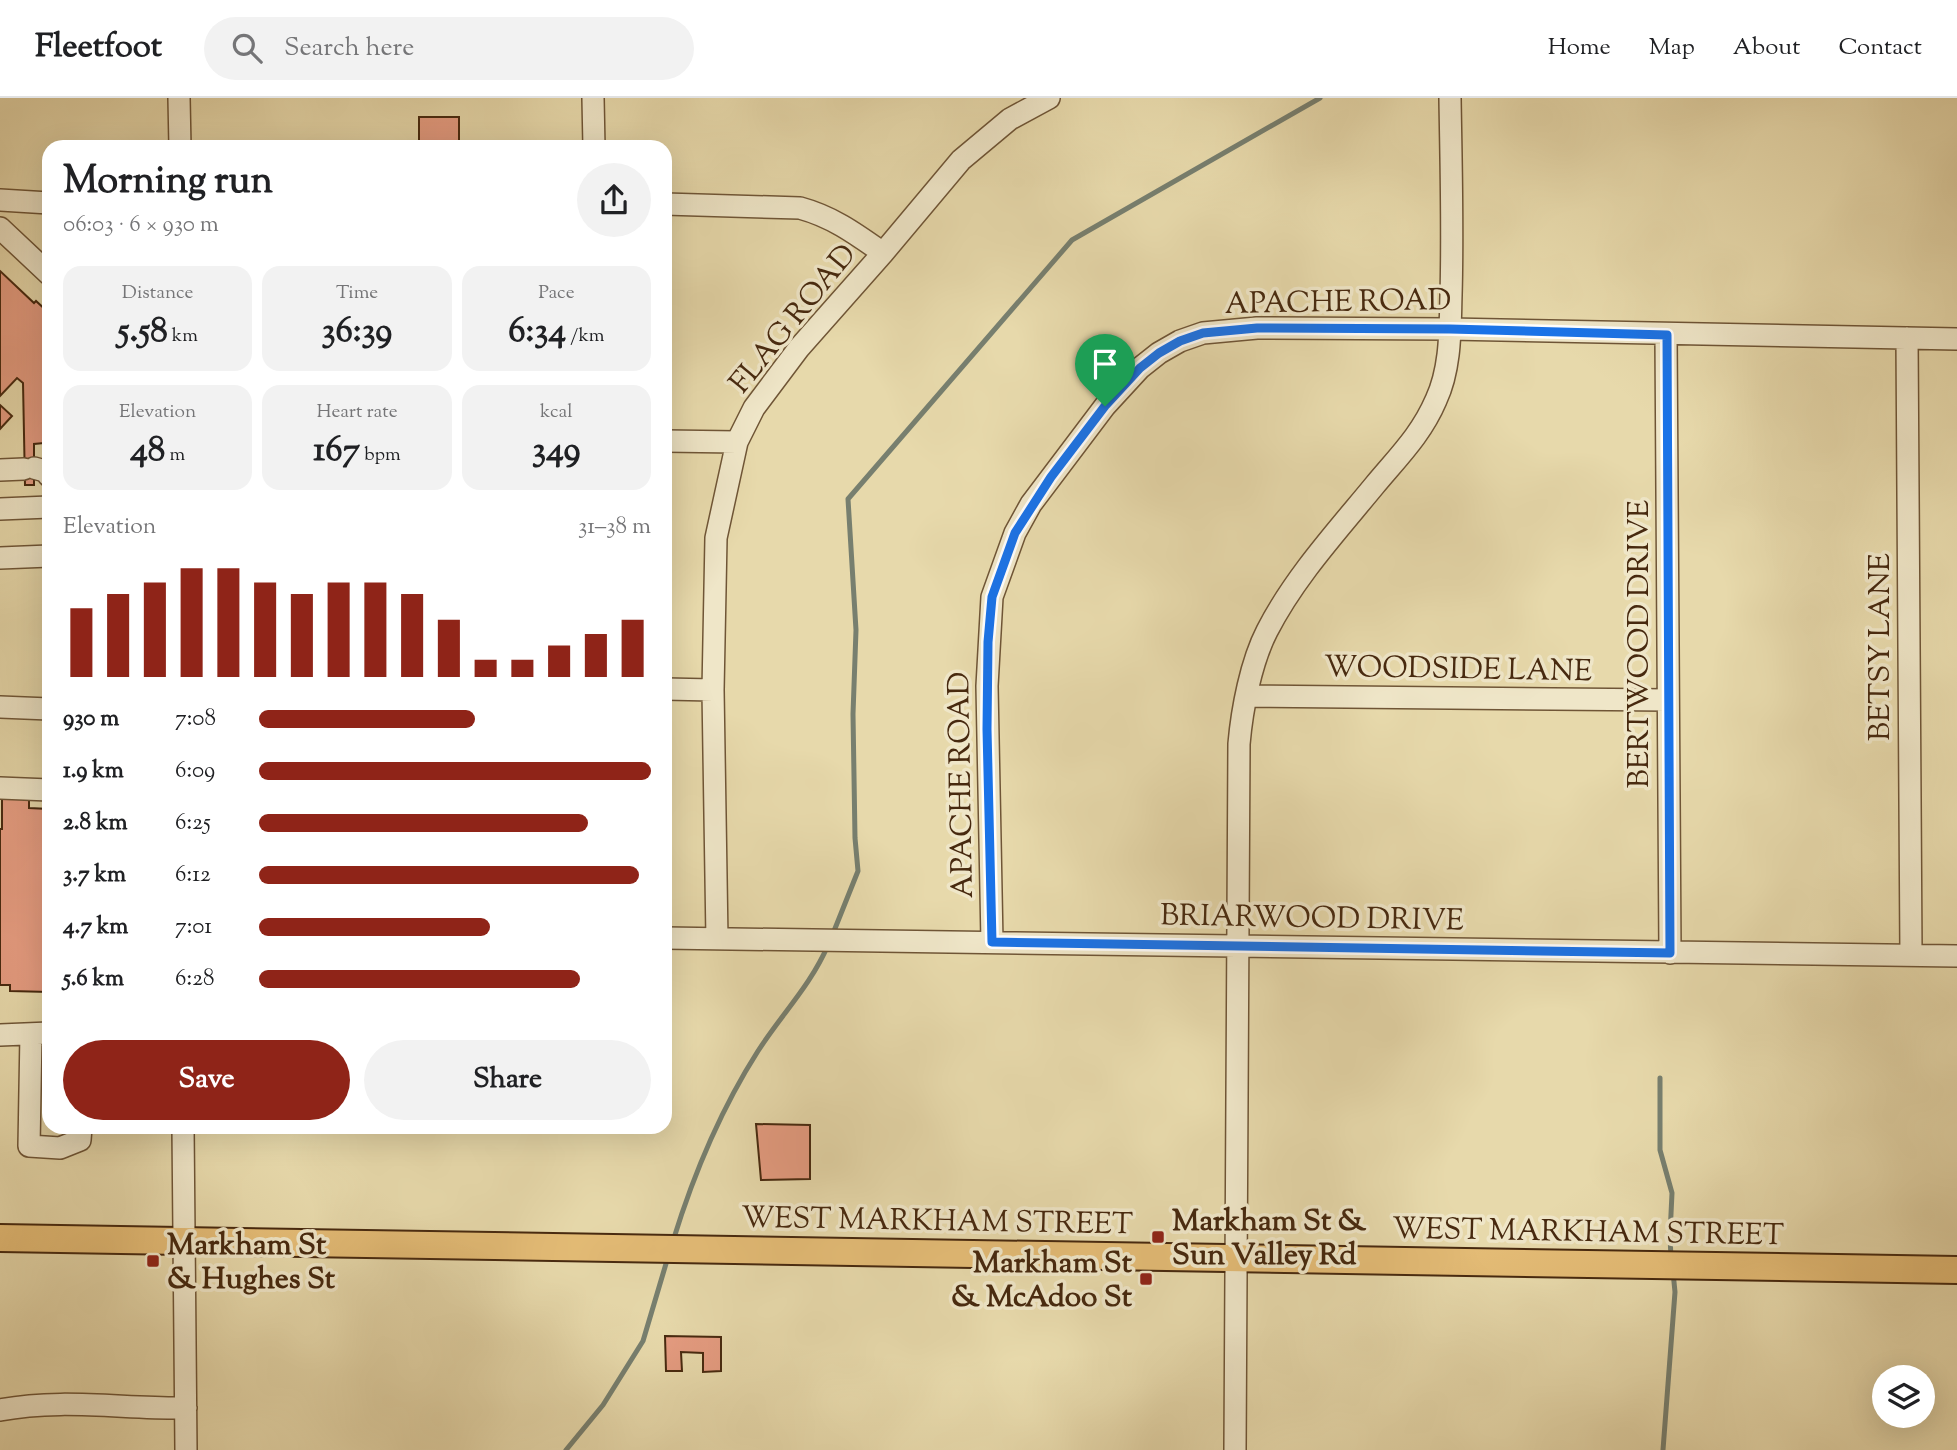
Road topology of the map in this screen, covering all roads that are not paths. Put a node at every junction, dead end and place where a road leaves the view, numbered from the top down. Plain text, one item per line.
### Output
1 (179, 98) edge
2 (593, 98) edge
3 (1049, 98) edge
4 (1450, 98) edge
5 (180, 140) edge
6 (594, 140) edge
7 (0, 200) edge
8 (42, 203) edge
9 (672, 204) edge
10 (0, 228) edge
11 (883, 253) junction
12 (42, 267) edge
13 (1450, 329) junction
14 (1667, 335) junction
15 (1907, 338) junction
16 (1957, 339) edge
17 (672, 441) edge
18 (737, 442) junction
19 (0, 470) edge
20 (36, 471) edge
21 (42, 507) edge
22 (0, 509) edge
23 (42, 556) edge
24 (0, 558) edge
25 (672, 689) edge
26 (713, 690) junction
27 (1247, 696) junction
28 (1668, 700) junction
29 (0, 707) edge
30 (42, 709) edge
31 (0, 788) edge
32 (42, 790) edge
33 (672, 938) edge
34 (717, 939) junction
35 (992, 942) junction
36 (1239, 946) junction
37 (1670, 953) junction
38 (1911, 956) junction
39 (1957, 956) edge
40 (40, 1034) edge
41 (0, 1035) edge
42 (80, 1134) edge
43 (183, 1134) edge
44 (0, 1238) edge
45 (184, 1241) junction
46 (1235, 1259) junction
47 (1957, 1270) edge
48 (186, 1408) junction
49 (0, 1410) edge
50 (186, 1450) edge
51 (1236, 1450) edge

1 - 5 street
2 - 6 street
3 - 11 street, FLAG ROAD
4 - 13 street
7 - 8 street
9 - 11 street
10 - 12 street
11 - 18 street, FLAG ROAD
13 - 14 street, APACHE ROAD
13 - 27 street
13 - 35 street, APACHE ROAD
14 - 15 street, APACHE ROAD
14 - 28 street, BERTWOOD DRIVE
15 - 16 street, APACHE ROAD
15 - 38 street, BETSY LANE
17 - 18 street
18 - 26 street, FLAG ROAD
19 - 20 street
21 - 22 street
23 - 24 street
25 - 26 street
26 - 34 street, FLAG ROAD
27 - 28 street, WOODSIDE LANE
27 - 36 street
28 - 37 street, BERTWOOD DRIVE
29 - 30 street
31 - 32 street
33 - 34 street, BRIARWOOD DRIVE
34 - 35 street, BRIARWOOD DRIVE
35 - 36 street, BRIARWOOD DRIVE
36 - 37 street, BRIARWOOD DRIVE
36 - 46 street
37 - 38 street, BRIARWOOD DRIVE
38 - 39 street, BRIARWOOD DRIVE
40 - 41 street
40 - 42 street
43 - 45 street
44 - 45 main road, WEST MARKHAM STREET
45 - 46 main road, WEST MARKHAM STREET
45 - 48 street
46 - 47 main road, WEST MARKHAM STREET
46 - 51 street
48 - 49 street
48 - 50 street

